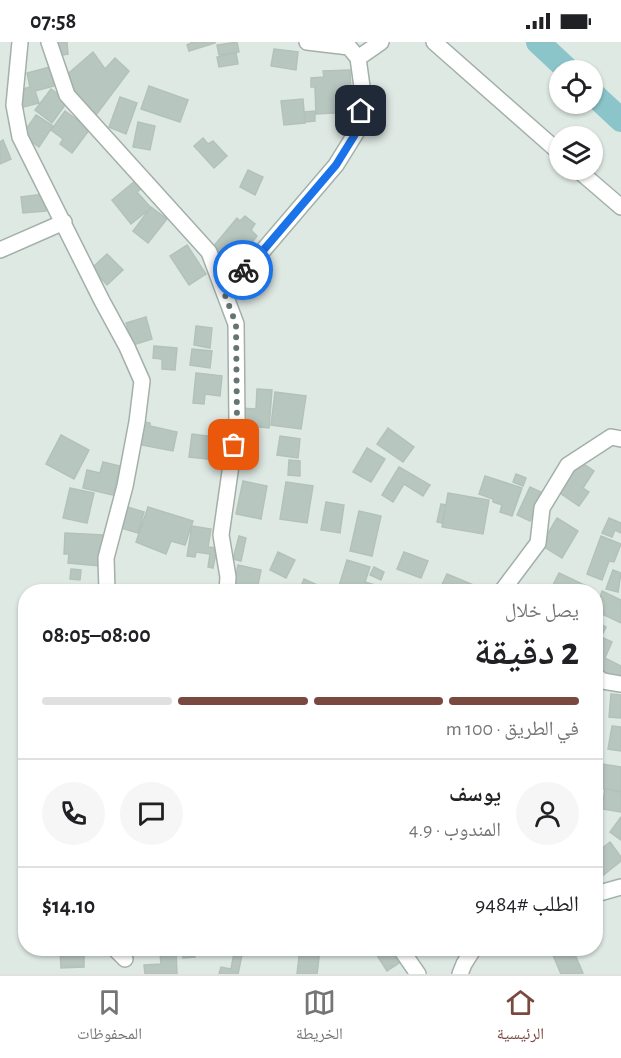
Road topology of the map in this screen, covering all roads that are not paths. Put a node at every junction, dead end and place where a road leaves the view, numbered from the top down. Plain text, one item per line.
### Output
1 (20, 42) edge
2 (49, 42) edge
3 (307, 42) edge
4 (381, 42) edge
5 (434, 42) edge
6 (358, 58) junction
7 (549, 143) edge
8 (590, 180) edge
9 (621, 207) edge
10 (64, 222) junction
11 (0, 249) edge
12 (222, 287) junction
13 (621, 439) edge
14 (107, 584) edge
15 (228, 584) edge
16 (507, 584) edge
17 (603, 681) edge
18 (621, 684) edge
19 (620, 886) edge
20 (603, 892) edge
21 (122, 956) edge
22 (406, 956) edge
23 (469, 956) edge
24 (125, 959) dead end
25 (418, 974) edge
26 (460, 974) edge

1 - 10 street
2 - 12 street
3 - 6 street
4 - 6 street
5 - 7 street
6 - 12 street
8 - 9 street
10 - 11 street
10 - 14 street
12 - 15 street
13 - 16 street
17 - 18 street
19 - 20 street
21 - 24 street
22 - 25 street
23 - 26 street

